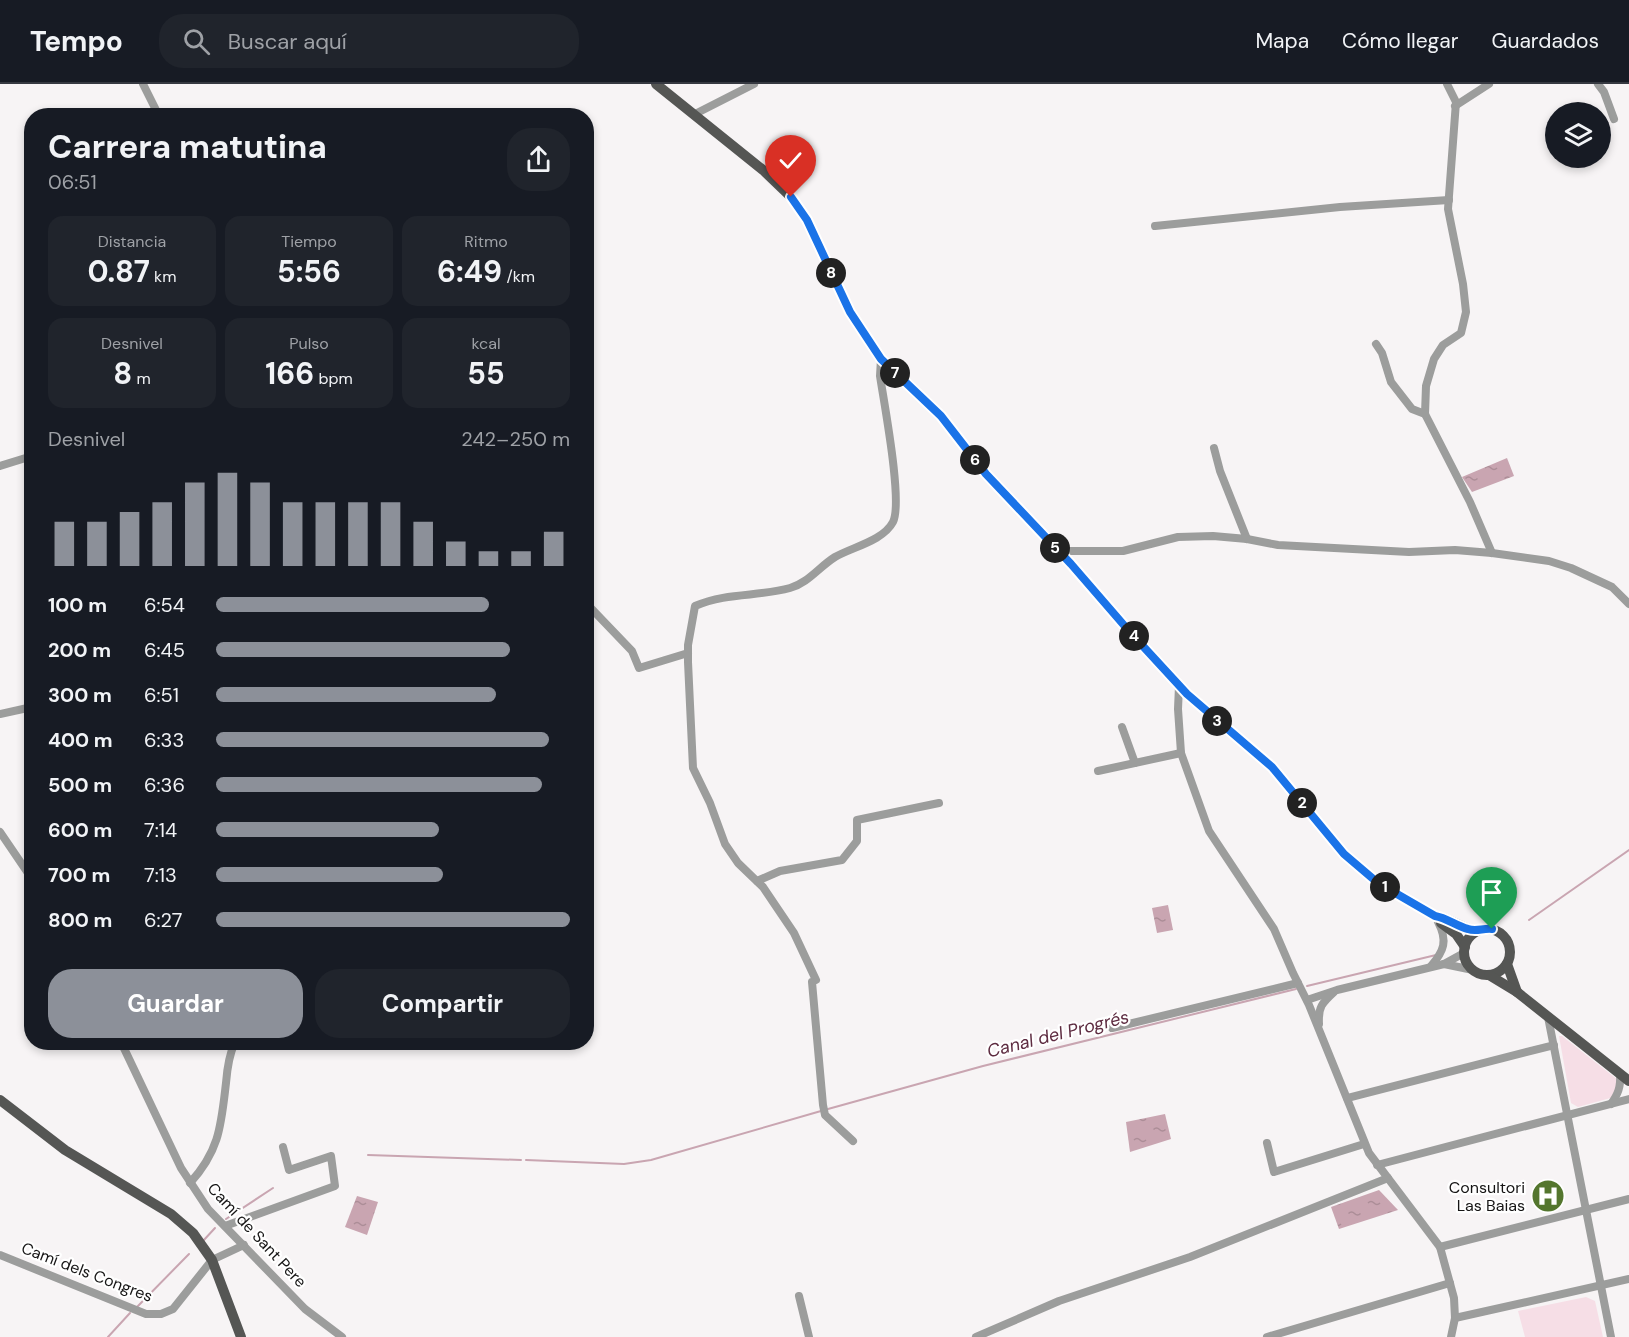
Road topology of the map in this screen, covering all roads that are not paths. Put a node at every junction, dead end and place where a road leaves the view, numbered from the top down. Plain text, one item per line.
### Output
1 (143, 84) edge
2 (656, 84) edge
3 (754, 84) edge
4 (1447, 84) edge
5 (1488, 84) edge
6 (1598, 84) edge
7 (1455, 106) junction
8 (155, 108) edge
9 (695, 114) junction
10 (1614, 119) dead end
11 (1449, 200) junction
12 (1155, 225) dead end
13 (1376, 344) dead end
14 (881, 359) junction
15 (1425, 414) junction
16 (1214, 448) dead end
17 (24, 458) edge
18 (0, 466) edge
19 (1247, 539) junction
20 (1057, 551) junction
21 (1492, 553) junction
22 (1629, 604) edge
23 (594, 611) edge
24 (688, 653) junction
25 (1179, 686) junction
26 (24, 709) edge
27 (0, 714) edge
28 (1122, 727) dead end
29 (1181, 753) junction
30 (1135, 763) junction
31 (1098, 771) dead end
32 (939, 803) dead end
33 (0, 832) edge
34 (24, 867) edge
35 (757, 881) junction
36 (1436, 919) junction
37 (1476, 931) junction
38 (1464, 950) junction
39 (1444, 964) junction
40 (1507, 964) junction
41 (1430, 967) junction
42 (1473, 970) junction
43 (1489, 975) junction
44 (1298, 983) junction
45 (1337, 990) junction
46 (1516, 992) junction
47 (1308, 1003) junction
48 (1548, 1017) junction
49 (1112, 1028) dead end
50 (1319, 1030) junction
51 (1554, 1045) junction
52 (126, 1050) edge
53 (231, 1050) edge
54 (1624, 1078) edge
55 (1347, 1098) junction
56 (1629, 1099) edge
57 (0, 1100) edge
58 (1611, 1104) junction
59 (1568, 1114) junction
60 (854, 1141) dead end
61 (1267, 1143) dead end
62 (1364, 1144) junction
63 (283, 1147) dead end
64 (1377, 1165) junction
65 (1388, 1178) junction
66 (190, 1183) junction
67 (1629, 1199) edge
68 (1587, 1210) junction
69 (225, 1226) junction
70 (244, 1245) junction
71 (1440, 1247) junction
72 (0, 1255) edge
73 (212, 1260) junction
74 (1629, 1280) edge
75 (1450, 1283) junction
76 (1602, 1286) junction
77 (799, 1296) dead end
78 (1455, 1318) junction
79 (241, 1337) edge
80 (342, 1337) edge
81 (809, 1337) edge
82 (976, 1337) edge
83 (1267, 1337) edge
84 (1451, 1337) edge
85 (1611, 1337) edge

1 - 8 street
2 - 9 main road
3 - 9 street
4 - 7 street
5 - 7 street
6 - 10 street
7 - 11 street
9 - 14 main road
11 - 12 street
11 - 15 street
13 - 15 street
14 - 20 main road
14 - 24 street
15 - 21 street
16 - 19 street
17 - 18 street
19 - 20 street
19 - 21 street
20 - 25 main road
21 - 22 street
23 - 24 street
24 - 35 street
25 - 29 street
25 - 36 main road
26 - 27 street
28 - 30 street
29 - 30 street
29 - 44 street
30 - 31 street
32 - 35 street
33 - 34 street
35 - 60 street
36 - 37 main road
36 - 38 main road
36 - 41 street
37 - 38 main road
37 - 40 main road
38 - 39 street
38 - 42 main road
39 - 41 street
39 - 42 street
40 - 43 main road
40 - 46 main road
41 - 45 street
42 - 43 main road
43 - 46 main road
44 - 47 street
44 - 49 street
45 - 47 street
45 - 50 street
46 - 48 main road
47 - 50 street
48 - 51 street
48 - 54 main road
50 - 55 street
51 - 55 street
51 - 59 street
52 - 66 street, Camí de Sant Pere
53 - 66 street
54 - 58 street
55 - 62 street
56 - 58 street
57 - 73 main road
58 - 59 street
59 - 64 street
59 - 68 street
61 - 62 street
62 - 64 street
63 - 69 street
64 - 65 street
65 - 71 street
65 - 82 street
66 - 69 street, Camí de Sant Pere
67 - 68 street
68 - 71 street
68 - 76 street
69 - 70 street, Camí de Sant Pere
70 - 73 street, Camí dels Congres
70 - 80 street, Camí de Sant Pere
71 - 75 street
72 - 73 street, Camí dels Congres
73 - 79 main road
74 - 76 street
75 - 78 street
75 - 83 street
76 - 78 street
76 - 85 street
77 - 81 street
78 - 84 street

